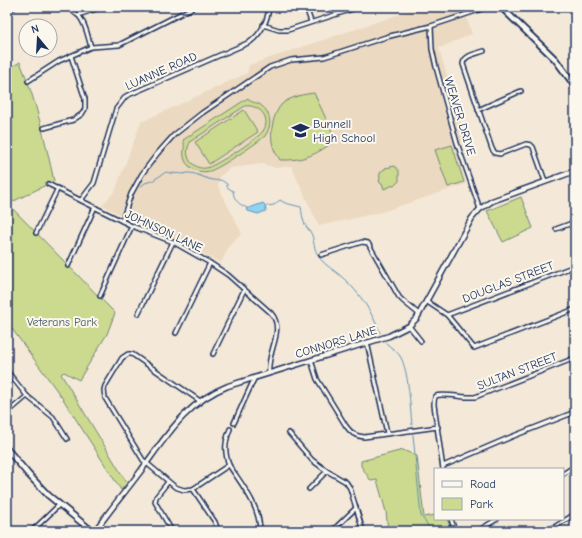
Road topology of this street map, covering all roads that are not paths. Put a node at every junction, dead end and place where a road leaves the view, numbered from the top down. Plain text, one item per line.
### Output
1 (15, 7) edge
2 (69, 7) edge
3 (102, 7) edge
4 (194, 7) edge
5 (269, 7) edge
6 (306, 7) edge
7 (359, 7) edge
8 (488, 7) edge
9 (501, 7) edge
10 (7, 10) edge
11 (78, 15) junction
12 (311, 22) junction
13 (263, 25) junction
14 (431, 26) junction
15 (91, 47) junction
16 (484, 51) dead end
17 (70, 56) junction
18 (28, 81) dead end
19 (575, 86) edge
20 (521, 91) dead end
21 (478, 110) junction
22 (44, 128) dead end
23 (575, 171) edge
24 (545, 182) junction
25 (48, 184) dead end
26 (58, 188) junction
27 (81, 200) junction
28 (95, 207) junction
29 (480, 209) junction
30 (122, 221) junction
31 (575, 222) edge
32 (132, 226) junction
33 (556, 230) dead end
34 (36, 233) dead end
35 (172, 242) junction
36 (321, 255) dead end
37 (210, 263) junction
38 (68, 266) dead end
39 (575, 266) edge
40 (244, 290) junction
41 (100, 296) dead end
42 (426, 301) junction
43 (575, 309) edge
44 (138, 314) dead end
45 (419, 314) junction
46 (447, 315) junction
47 (409, 326) junction
48 (176, 333) dead end
49 (421, 341) dead end
50 (368, 342) junction
51 (213, 354) dead end
52 (575, 358) edge
53 (311, 360) junction
54 (7, 371) edge
55 (270, 373) junction
56 (255, 377) junction
57 (27, 396) junction
58 (200, 401) junction
59 (575, 412) edge
60 (7, 413) edge
61 (234, 423) dead end
62 (438, 427) junction
63 (230, 429) dead end
64 (289, 433) dead end
65 (387, 434) junction
66 (68, 439) dead end
67 (7, 449) edge
68 (146, 464) junction
69 (229, 465) junction
70 (575, 466) edge
71 (443, 468) edge
72 (326, 471) junction
73 (564, 473) edge
74 (168, 482) junction
75 (193, 489) junction
76 (309, 490) dead end
77 (59, 505) junction
78 (356, 508) junction
79 (575, 514) edge
80 (451, 520) edge
81 (495, 520) edge
82 (32, 531) edge
83 (92, 531) edge
84 (95, 531) edge
85 (172, 531) edge
86 (218, 531) edge
87 (260, 531) edge
88 (332, 531) edge
89 (363, 531) edge
90 (455, 531) edge
91 (478, 531) edge
92 (548, 531) edge

1 - 10 street
2 - 11 street
3 - 11 street
4 - 15 street
5 - 13 street, LUANNE ROAD
6 - 12 street
7 - 12 street
8 - 14 street
9 - 19 main road
11 - 15 street
12 - 13 street
13 - 27 street, LUANNE ROAD
14 - 29 street, WEAVER DRIVE
14 - 30 street
15 - 17 street
16 - 21 street
17 - 18 street
17 - 22 street
20 - 21 street
21 - 24 street
23 - 24 street, CONNORS LANE
24 - 29 street, CONNORS LANE
25 - 26 street, JOHNSON LANE
26 - 27 street, JOHNSON LANE
26 - 34 street
27 - 28 street, JOHNSON LANE
28 - 30 street, JOHNSON LANE
28 - 38 street
29 - 42 street, CONNORS LANE
30 - 32 street, JOHNSON LANE
31 - 33 street
32 - 35 street, JOHNSON LANE
32 - 41 street
35 - 37 street, JOHNSON LANE
35 - 44 street
36 - 45 street
37 - 40 street, JOHNSON LANE
37 - 48 street
39 - 46 street, DOUGLAS STREET
40 - 51 street
40 - 55 street, JOHNSON LANE
42 - 45 street, CONNORS LANE
42 - 46 street
43 - 46 street
45 - 47 street, CONNORS LANE
47 - 49 street
47 - 50 street, CONNORS LANE
50 - 53 street, CONNORS LANE
50 - 65 street
52 - 62 street, SULTAN STREET
53 - 55 street, CONNORS LANE
53 - 65 street
54 - 57 street
55 - 56 street, CONNORS LANE
56 - 58 street, CONNORS LANE
56 - 61 street
57 - 60 street
57 - 66 street
58 - 68 street, CONNORS LANE
58 - 68 street
59 - 71 street
62 - 65 street
62 - 71 street
63 - 69 street
64 - 72 street
67 - 77 main road
68 - 74 street
68 - 84 street, CONNORS LANE
69 - 75 street
69 - 87 street
70 - 73 street
72 - 76 street
72 - 78 street
74 - 75 street
74 - 85 street
75 - 86 street
77 - 82 street
77 - 83 main road
78 - 88 street
78 - 89 street
79 - 92 street
80 - 90 street
81 - 91 street

